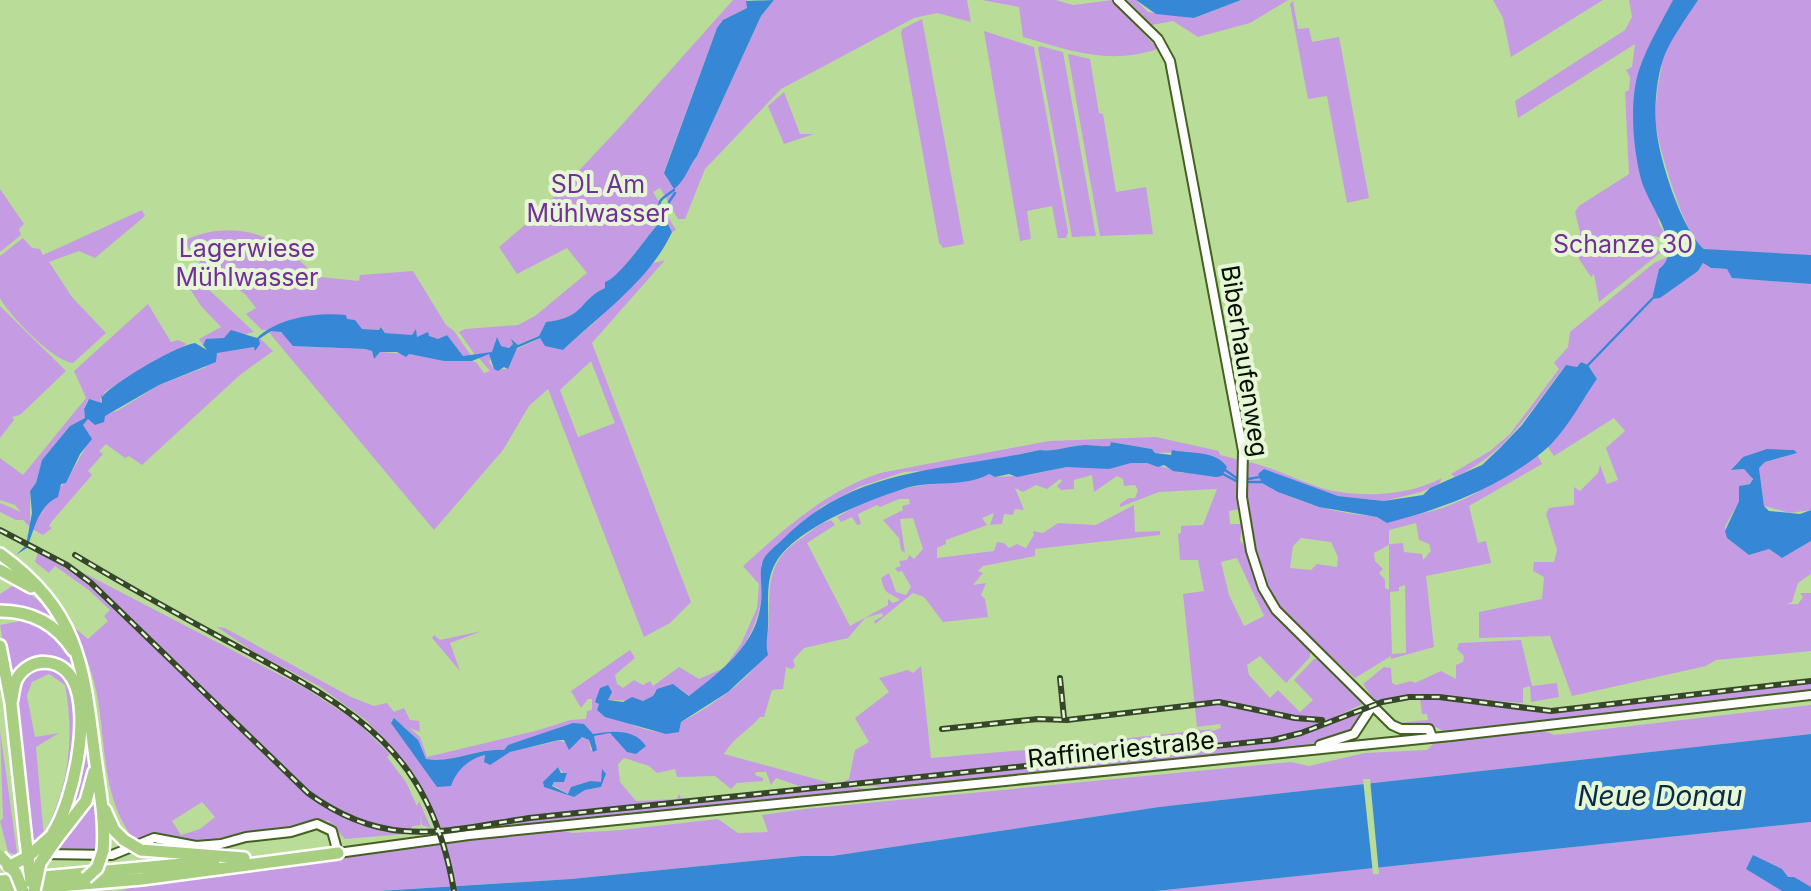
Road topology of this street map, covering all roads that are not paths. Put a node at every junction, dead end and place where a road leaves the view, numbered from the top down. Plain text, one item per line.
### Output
1 (1118, 0) edge
2 (0, 554) edge
3 (0, 570) edge
4 (32, 584) junction
5 (0, 611) edge
6 (0, 646) edge
7 (82, 667) junction
8 (0, 670) edge
9 (1811, 695) edge
10 (5, 696) edge
11 (1373, 705) junction
12 (1432, 738) junction
13 (1316, 748) junction
14 (95, 755) junction
15 (100, 788) junction
16 (55, 835) junction
17 (338, 850) junction
18 (244, 858) junction
19 (2, 863) edge
20 (163, 876) junction
21 (0, 881) edge
22 (61, 886) junction
23 (31, 888) edge
24 (5, 891) edge
25 (105, 891) edge

1 - 11 main road, Biberhaufenweg
2 - 4 highway
3 - 4 highway
4 - 7 highway
5 - 7 highway
6 - 10 highway
7 - 14 highway
8 - 10 highway
9 - 12 main road, Raffineriestraße
10 - 16 highway
10 - 23 highway, bridge
11 - 12 main road, Biberhaufenweg
11 - 13 main road
12 - 13 main road, Raffineriestraße
13 - 17 main road, Raffineriestraße
14 - 15 highway
14 - 16 highway
15 - 18 highway, bridge
15 - 22 highway, bridge
16 - 19 highway, bridge
16 - 23 highway, bridge
17 - 18 highway
17 - 19 main road
17 - 20 highway
18 - 23 highway
19 - 23 highway, bridge
20 - 22 highway
20 - 25 highway
21 - 23 highway
22 - 23 highway
23 - 24 highway

